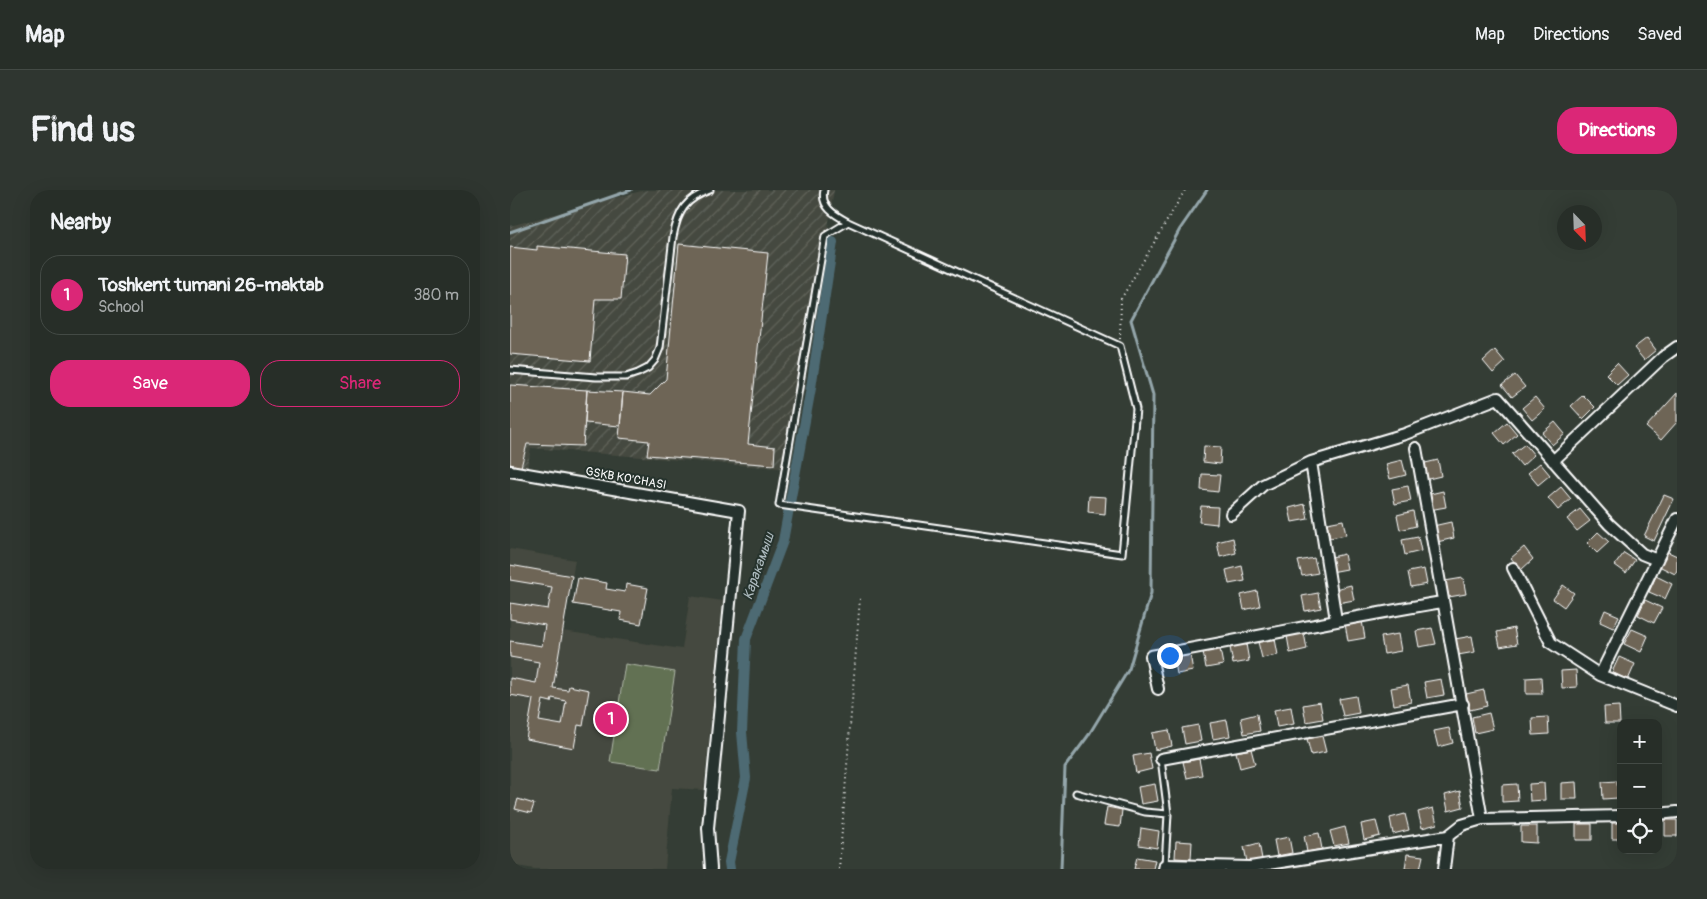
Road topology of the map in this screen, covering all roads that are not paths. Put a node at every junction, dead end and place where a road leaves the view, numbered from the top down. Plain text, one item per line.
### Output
1 (710, 190) edge
2 (824, 190) edge
3 (848, 222) junction
4 (1677, 347) edge
5 (510, 370) edge
6 (1416, 448) dead end
7 (1553, 460) junction
8 (1311, 462) junction
9 (510, 471) edge
10 (1231, 514) dead end
11 (1677, 520) edge
12 (1657, 560) junction
13 (1513, 568) dead end
14 (1442, 602) junction
15 (1336, 620) junction
16 (1600, 675) junction
17 (1158, 689) dead end
18 (1463, 704) junction
19 (1677, 706) edge
20 (1161, 759) joint
21 (1076, 793) dead end
22 (1677, 812) edge
23 (1168, 814) junction
24 (1662, 814) edge
25 (1617, 816) edge
26 (1482, 819) junction
27 (1448, 836) junction
28 (1310, 858) junction
29 (1164, 867) edge
30 (711, 869) edge
31 (1309, 869) edge
32 (1444, 869) edge

1 - 5 lane
2 - 3 lane
3 - 3 lane
4 - 7 street
6 - 14 street
7 - 8 street
7 - 12 street
8 - 10 street
8 - 15 street
9 - 30 street, GSKB KO'CHASI
11 - 12 street
12 - 16 street
13 - 16 street
14 - 15 street
14 - 18 street
15 - 17 street
16 - 19 street
18 - 20 street
18 - 26 street
20 - 23 lane
21 - 23 lane
22 - 24 street
23 - 29 lane
25 - 26 street
26 - 27 street
27 - 28 street
27 - 32 street
28 - 29 street
28 - 31 street

